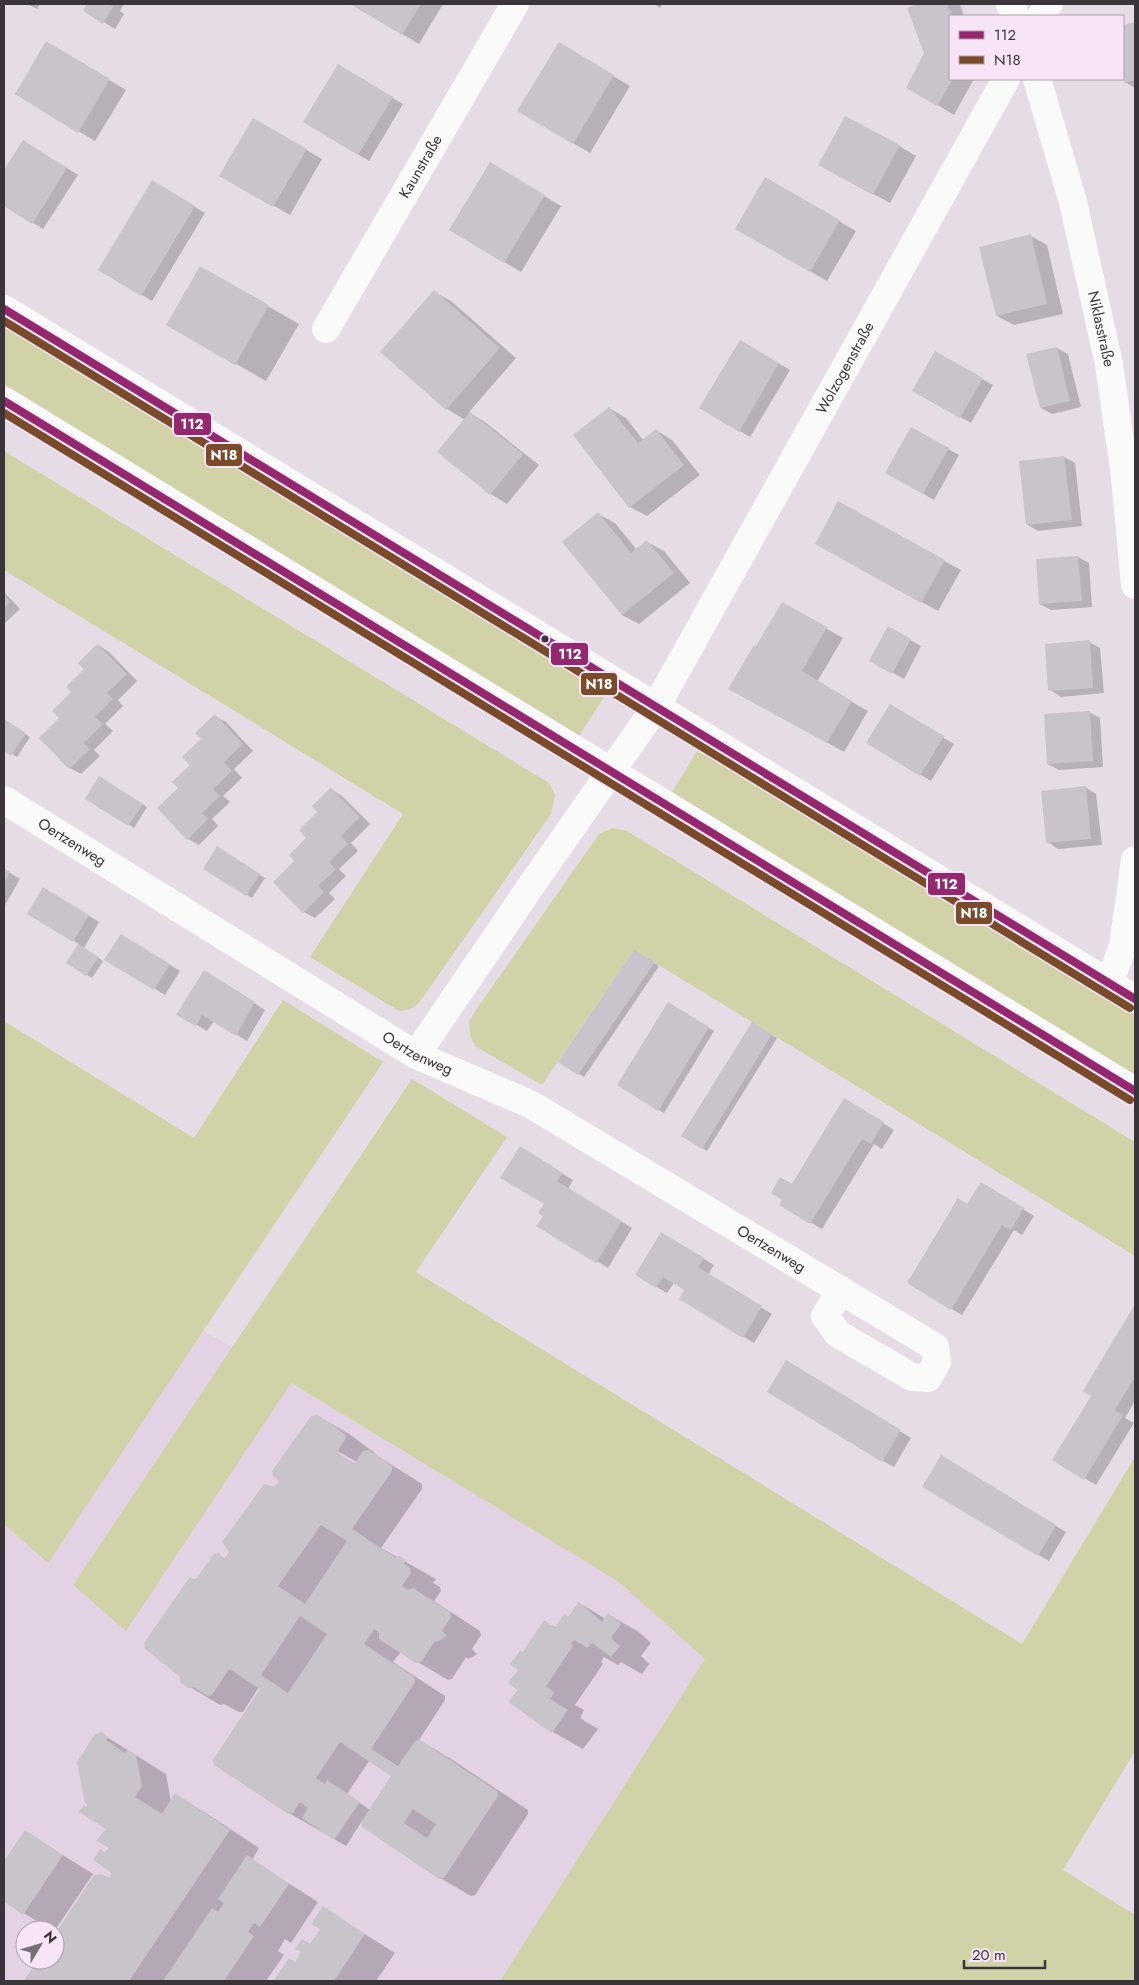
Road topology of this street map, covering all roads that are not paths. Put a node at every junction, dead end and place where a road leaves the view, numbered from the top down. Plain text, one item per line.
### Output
1 (515, 4) edge
2 (1049, 4) edge
3 (1042, 15) edge
4 (1005, 80) edge
5 (1037, 80) edge
6 (4, 309) edge
7 (326, 329) dead end
8 (4, 401) edge
9 (1135, 585) edge
10 (656, 707) junction
11 (611, 771) junction
12 (4, 800) edge
13 (1135, 860) edge
14 (1109, 984) junction
15 (1135, 1000) edge
16 (416, 1056) junction
17 (1135, 1091) edge
18 (841, 1290) dead end

1 - 7 street, Kaunstraße
2 - 3 street
4 - 10 street, Wolzogenstraße
5 - 9 street, Niklasstraße
6 - 10 street
8 - 11 street
10 - 11 street, Wolzogenstraße
10 - 14 street
11 - 16 street, Wolzogenstraße
11 - 17 street
12 - 16 street, Oertzenweg
13 - 14 street
14 - 15 street
16 - 18 street, Oertzenweg

